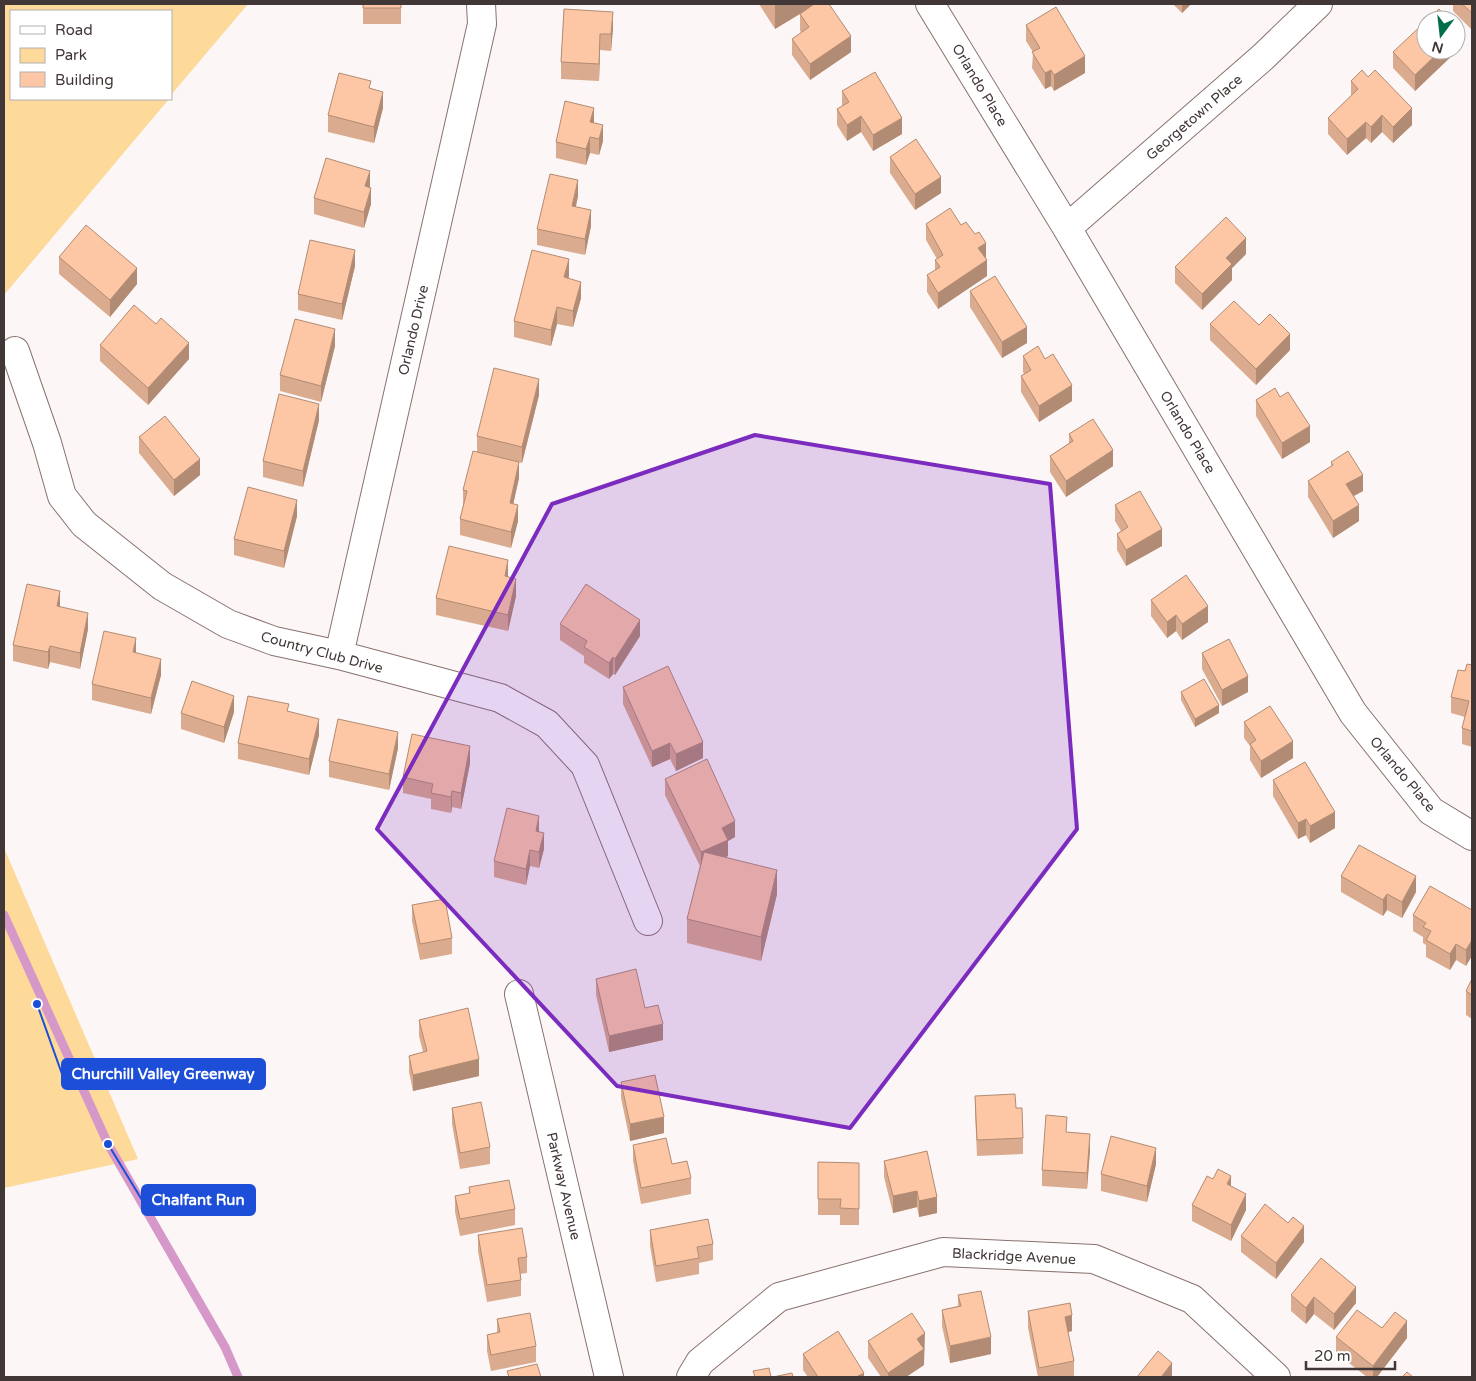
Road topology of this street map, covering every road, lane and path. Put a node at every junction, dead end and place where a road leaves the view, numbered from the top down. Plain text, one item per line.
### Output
1 (482, 4) edge
2 (930, 4) edge
3 (1318, 4) edge
4 (1067, 228) junction
5 (15, 351) dead end
6 (340, 655) junction
7 (1472, 836) edge
8 (648, 921) dead end
9 (519, 994) dead end
10 (609, 1377) edge
11 (691, 1377) edge
12 (1276, 1377) edge

1 - 6 street, Orlando Drive
2 - 4 street, Orlando Place
3 - 4 street, Georgetown Place
4 - 7 street, Orlando Place
5 - 6 street, Country Club Drive
6 - 8 street, Country Club Drive
9 - 10 street, Parkway Avenue
11 - 12 street, Blackridge Avenue

